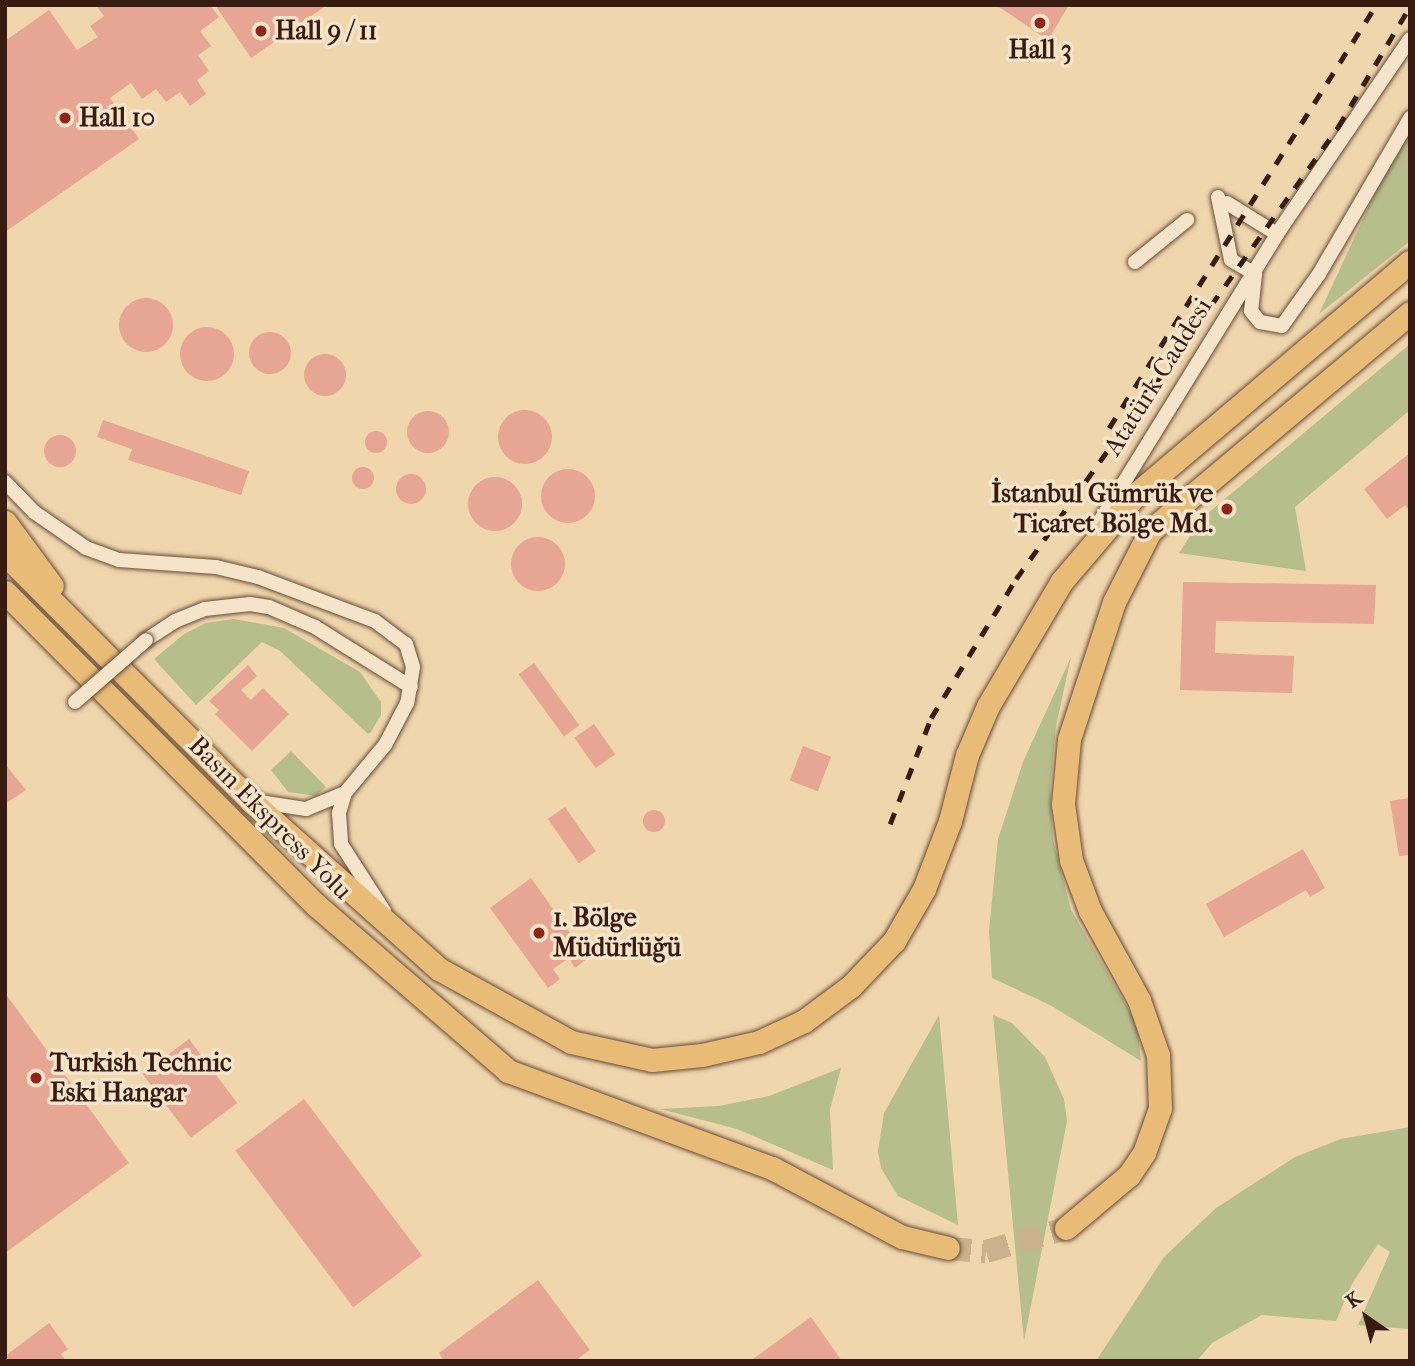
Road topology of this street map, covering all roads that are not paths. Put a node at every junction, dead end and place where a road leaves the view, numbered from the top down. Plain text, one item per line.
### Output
1 (1410, 39) edge
2 (1410, 118) edge
3 (1187, 220) dead end
4 (1277, 234) junction
5 (1135, 262) dead end
6 (1404, 267) edge
7 (1255, 274) junction
8 (1410, 313) edge
9 (5, 482) edge
10 (5, 522) edge
11 (5, 554) edge
12 (1062, 581) junction
13 (10, 599) edge
14 (80, 629) junction
15 (411, 687) junction
16 (75, 702) dead end
17 (345, 793) junction
18 (251, 801) junction
19 (392, 924) junction
20 (1066, 1228) tunnel mouth
21 (948, 1248) tunnel mouth

1 - 4 street, Atatürk Caddesi
2 - 7 street, Atatürk Caddesi
3 - 5 street
4 - 7 street, Atatürk Caddesi
4 - 7 street
6 - 12 main road
7 - 12 street, Atatürk Caddesi
8 - 20 main road
9 - 15 street
10 - 14 main road
11 - 14 main road, Basın Ekspress Yolu
12 - 19 main road
13 - 21 main road, Basın Ekspress Yolu
14 - 18 main road, Basın Ekspress Yolu
15 - 16 street, bridge
15 - 17 street
17 - 18 street
17 - 19 street
18 - 19 main road, Basın Ekspress Yolu

